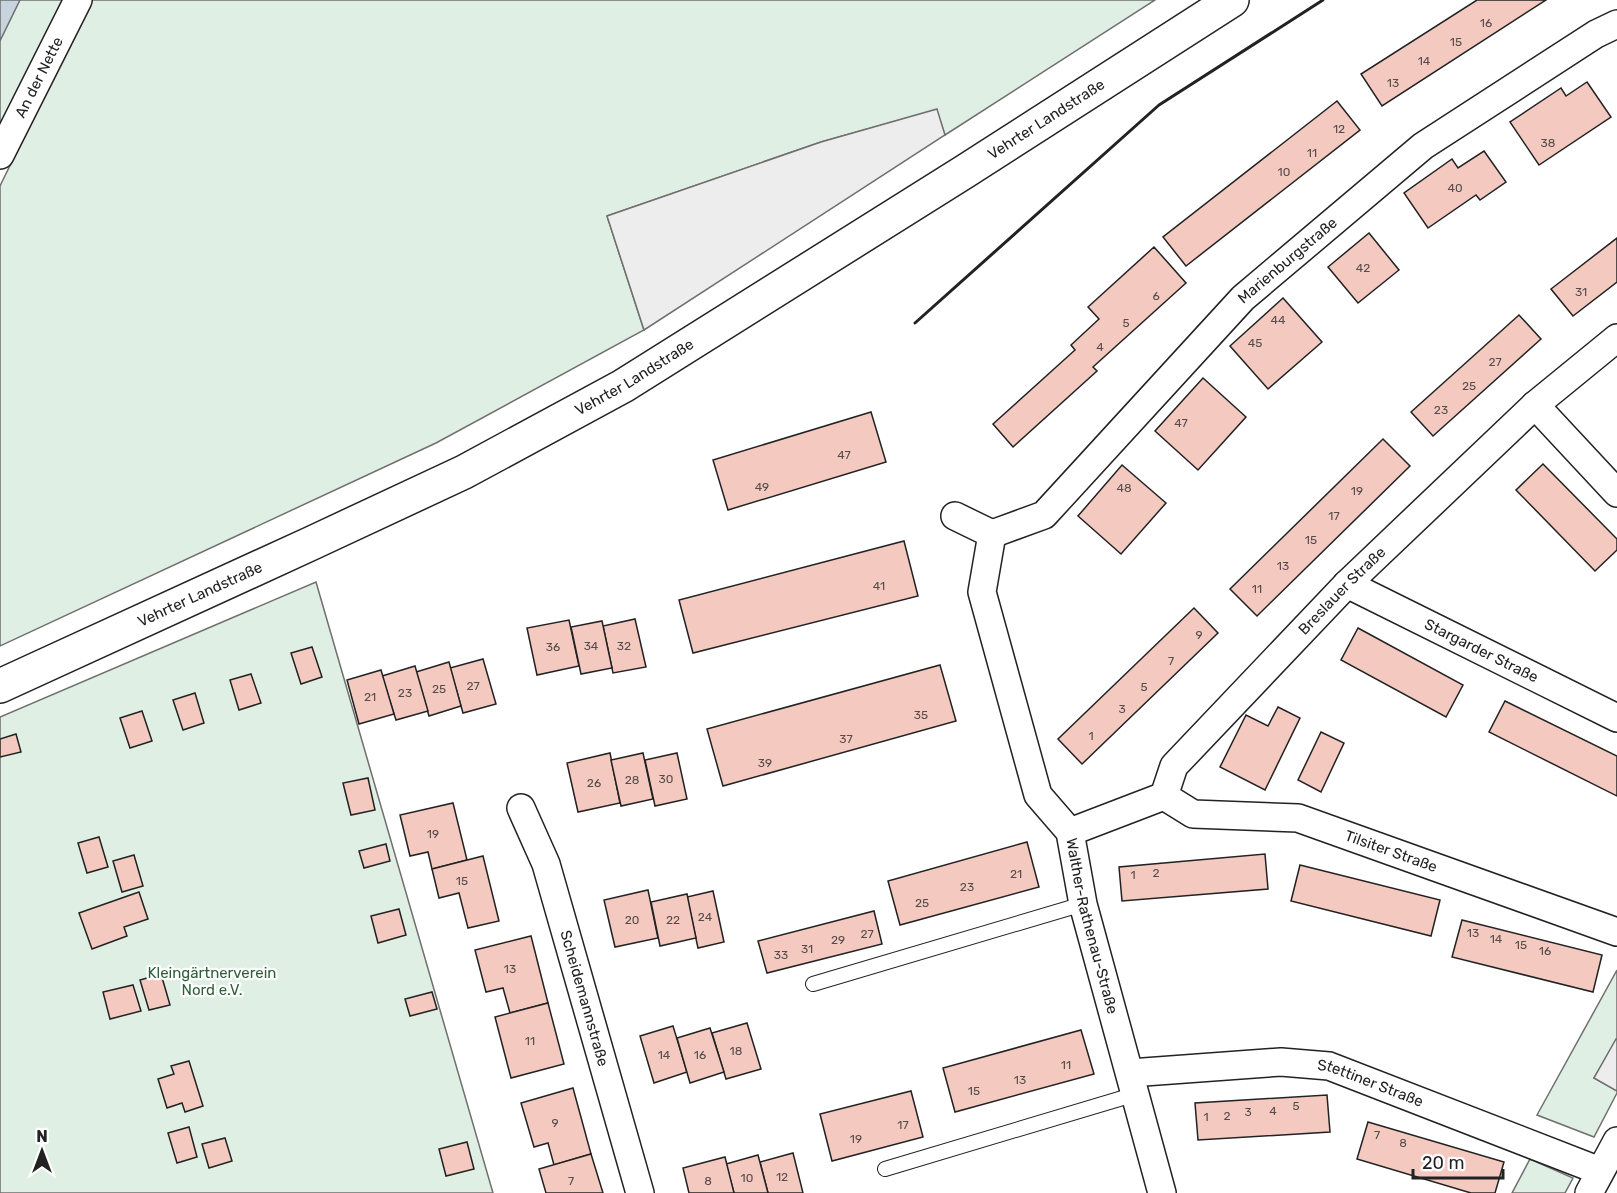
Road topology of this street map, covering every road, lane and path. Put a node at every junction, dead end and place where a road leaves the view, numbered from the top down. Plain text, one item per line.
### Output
1 (78, 0) edge
2 (1232, 0) edge
3 (1617, 24) edge
4 (0, 155) edge
5 (1617, 338) edge
6 (1535, 405) junction
7 (1617, 493) edge
8 (955, 516) dead end
9 (992, 534) junction
10 (1347, 584) junction
11 (0, 686) edge
12 (1617, 718) edge
13 (1164, 796) junction
14 (521, 808) dead end
15 (1070, 832) junction
16 (1083, 904) junction
17 (1617, 932) edge
18 (813, 984) dead end
19 (1133, 1084) junction
20 (1617, 1141) edge
21 (885, 1169) dead end
22 (1595, 1182) edge
23 (640, 1193) edge
24 (1162, 1193) edge

1 - 4 street, An der Nette
2 - 11 main road, Vehrter Landstraße
3 - 9 street, Marienburgstraße
5 - 6 street, Breslauer Straße
6 - 7 street
6 - 10 street, Breslauer Straße
8 - 9 street
9 - 15 street, Walther-Rathenau-Straße
10 - 12 street, Stargarder Straße
10 - 13 street, Breslauer Straße
13 - 15 street
13 - 17 street, Tilsiter Straße
14 - 23 street, Scheidemannstraße
15 - 16 street, Walther-Rathenau-Straße
16 - 18 lane
16 - 19 street, Walther-Rathenau-Straße
19 - 21 lane
19 - 22 street, Stettiner Straße
19 - 24 street, Walther-Rathenau-Straße
20 - 22 street

